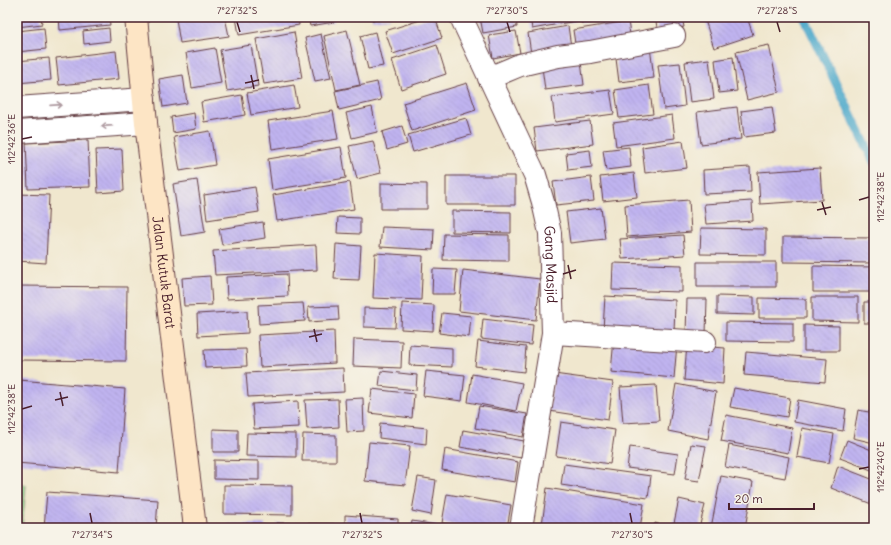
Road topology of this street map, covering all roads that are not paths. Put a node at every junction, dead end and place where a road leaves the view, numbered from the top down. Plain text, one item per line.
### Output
1 (136, 17) edge
2 (461, 17) edge
3 (674, 36) dead end
4 (489, 78) junction
5 (144, 99) junction
6 (17, 108) edge
7 (146, 123) junction
8 (17, 132) edge
9 (553, 333) junction
10 (705, 342) dead end
11 (194, 528) edge
12 (521, 528) edge

1 - 5 street, Jalan Kutuk Barat
2 - 4 street, Gang Masjid
3 - 4 street
4 - 9 street, Gang Masjid
6 -> 5 street
5 - 7 street, Jalan Kutuk Barat
7 -> 8 street
7 - 11 street, Jalan Kutuk Barat
9 - 10 street
9 - 12 street, Gang Masjid

